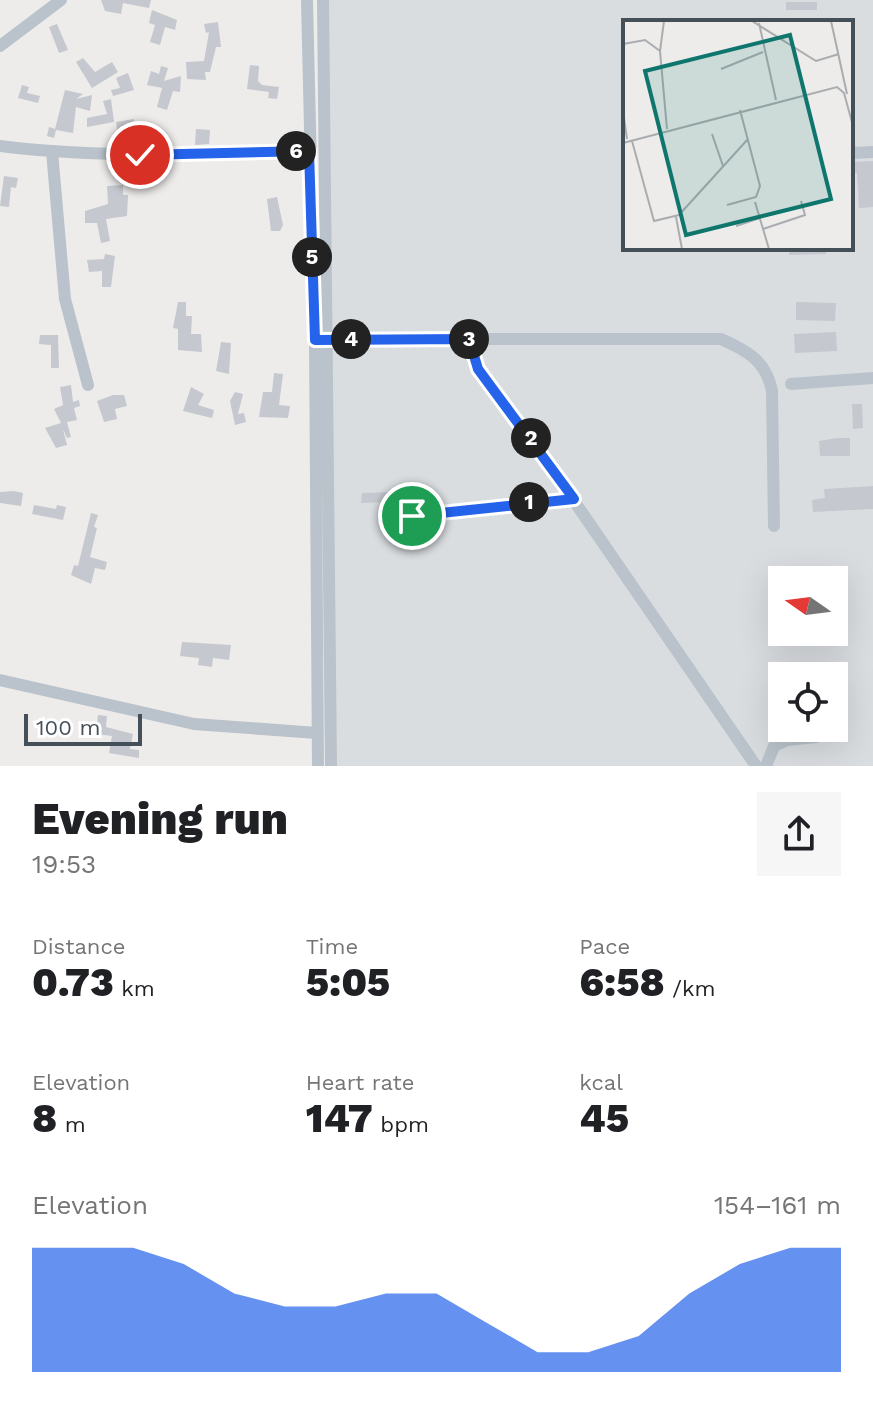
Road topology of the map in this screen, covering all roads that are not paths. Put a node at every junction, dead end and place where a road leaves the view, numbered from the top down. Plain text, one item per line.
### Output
1 (61, 0) edge
2 (307, 0) edge
3 (323, 0) edge
4 (0, 46) edge
5 (0, 146) edge
6 (309, 151) junction
7 (52, 152) junction
8 (873, 152) edge
9 (853, 153) edge
10 (321, 339) junction
11 (469, 339) junction
12 (873, 378) edge
13 (791, 384) dead end
14 (88, 385) dead end
15 (574, 499) junction
16 (398, 510) dead end
17 (774, 526) dead end
18 (0, 680) edge
19 (317, 733) junction
20 (783, 742) edge
21 (318, 766) edge
22 (331, 766) edge
23 (756, 766) edge
24 (766, 766) edge

1 - 4 street
2 - 6 street
3 - 10 street
5 - 7 street
6 - 7 street
6 - 10 street
7 - 14 street
8 - 9 street
10 - 11 street
10 - 19 street
10 - 22 street
11 - 15 street
11 - 17 street
12 - 13 street
15 - 16 street
15 - 23 street
18 - 19 street
19 - 21 street
20 - 24 street

